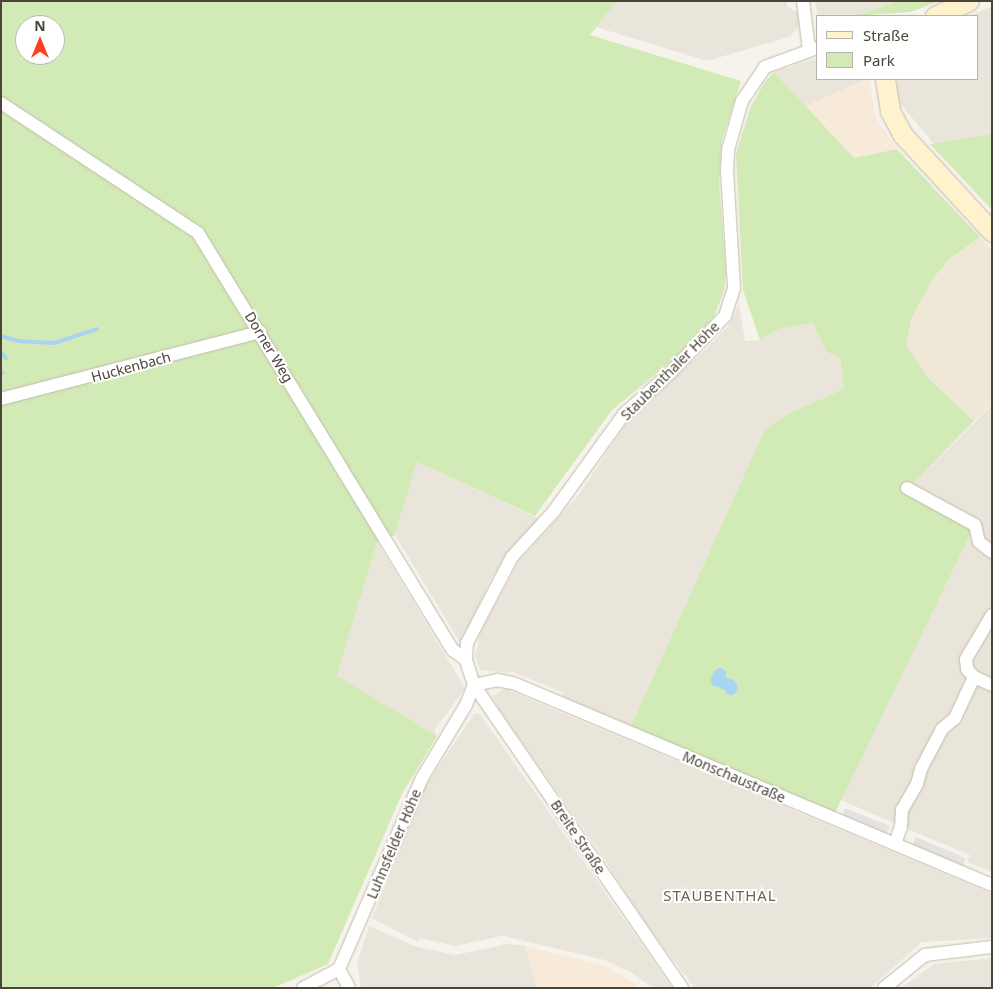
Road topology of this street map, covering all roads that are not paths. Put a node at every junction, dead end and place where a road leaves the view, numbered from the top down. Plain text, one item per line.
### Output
1 (803, 1) edge
2 (969, 1) edge
3 (936, 15) edge
4 (813, 49) edge
5 (885, 80) edge
6 (1, 103) edge
7 (992, 232) edge
8 (260, 332) junction
9 (1, 399) edge
10 (907, 488) dead end
11 (992, 552) edge
12 (992, 615) edge
13 (466, 660) junction
14 (974, 677) junction
15 (474, 685) junction
16 (992, 686) edge
17 (895, 844) junction
18 (992, 885) edge
19 (992, 947) edge
20 (339, 969) junction
21 (303, 988) edge
22 (349, 988) edge
23 (682, 988) edge
24 (884, 988) edge

1 - 4 street, Staubenthaler Höhe
2 - 3 main road
4 - 13 street, Staubenthaler Höhe
5 - 7 main road
6 - 8 street, Dorner Weg
8 - 9 street, Huckenbach
8 - 13 street, Dorner Weg
10 - 11 street
12 - 14 street
13 - 15 street
14 - 16 street
14 - 17 street
15 - 17 street, Monschaustraße
15 - 20 street, Luhnsfelder Höhe
15 - 23 street, Breite Straße
17 - 18 street, Monschaustraße
19 - 24 street
20 - 21 street
20 - 22 street

